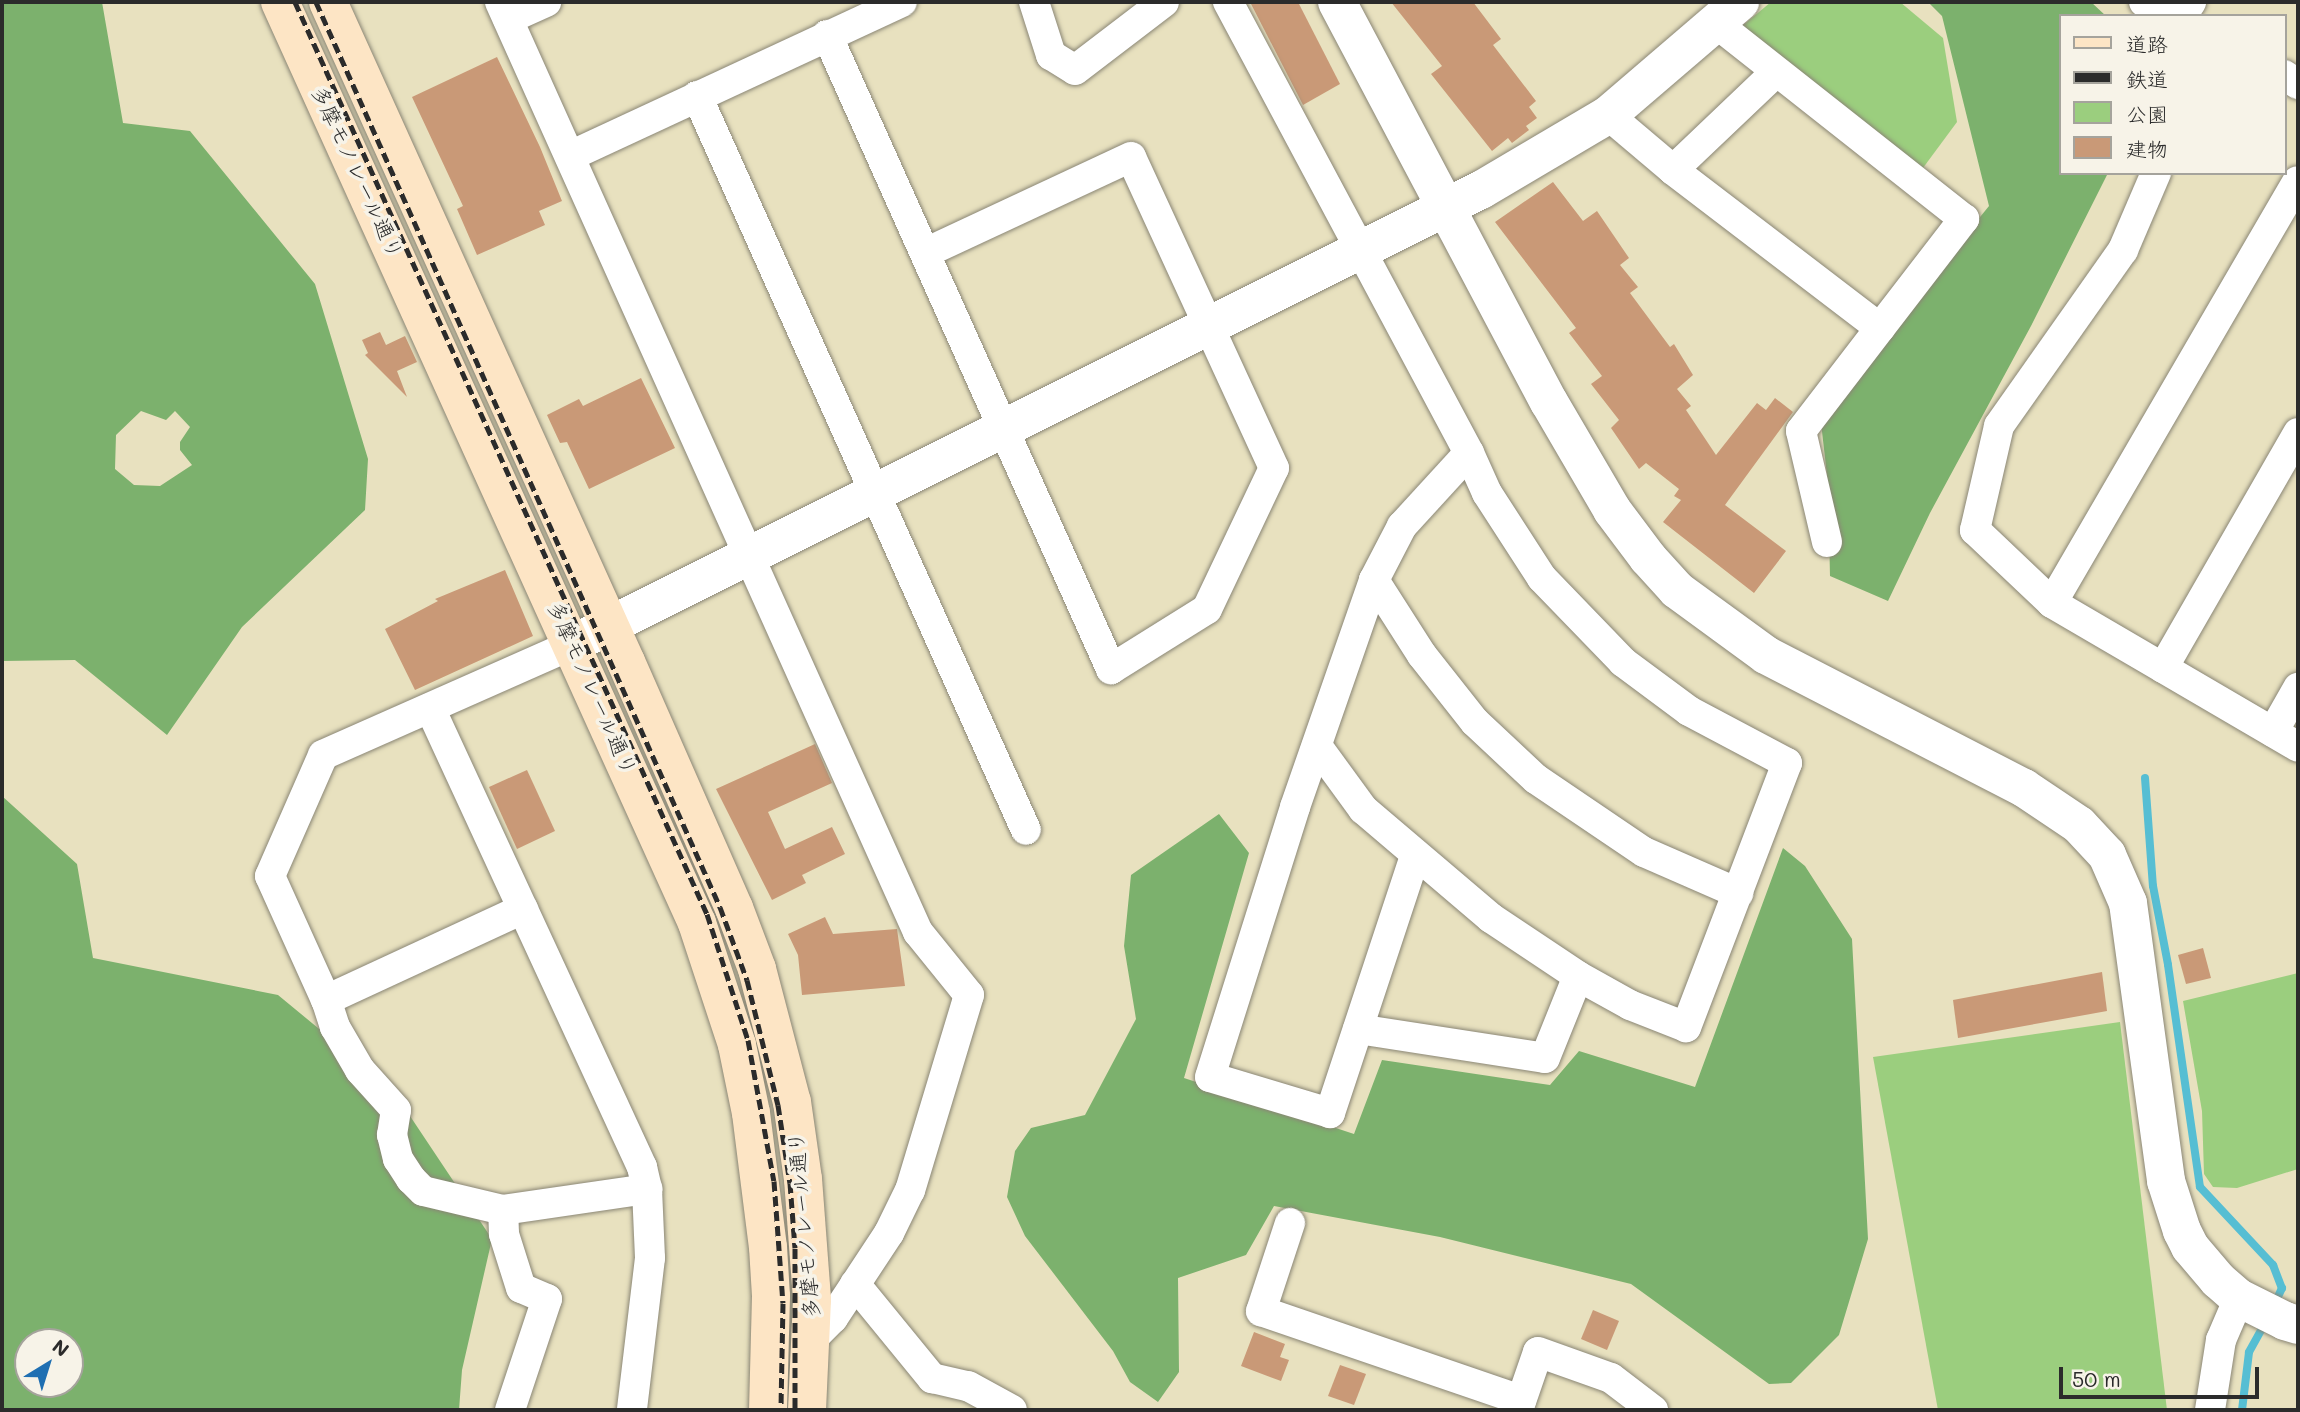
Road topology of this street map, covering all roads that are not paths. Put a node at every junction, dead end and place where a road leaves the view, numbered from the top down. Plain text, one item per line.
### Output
1 (280, 2) edge
2 (328, 2) edge
3 (546, 2) edge
4 (902, 2) edge
5 (1034, 2) edge
6 (1164, 2) edge
7 (1228, 2) edge
8 (1337, 2) edge
9 (2144, 2) edge
10 (504, 10) edge
11 (1728, 13) edge
12 (2163, 14) edge
13 (827, 35) junction
14 (1776, 72) junction
15 (697, 96) junction
16 (1608, 115) junction
17 (570, 156) junction
18 (1673, 170) junction
19 (2155, 175) edge
20 (2298, 181) edge
21 (1447, 209) junction
22 (1361, 252) junction
23 (925, 253) junction
24 (1880, 328) junction
25 (1208, 329) junction
26 (1004, 431) junction
27 (2298, 433) edge
28 (1469, 453) junction
29 (876, 495) junction
30 (1827, 542) dead end
31 (751, 557) junction
32 (1374, 580) junction
33 (2053, 604) junction
34 (611, 627) junction
35 (573, 644) junction
36 (2163, 668) junction
37 (2298, 688) edge
38 (429, 708) junction
39 (2273, 732) junction
40 (1317, 746) junction
41 (2298, 747) edge
42 (1027, 830) dead end
43 (1415, 856) junction
44 (1738, 893) junction
45 (523, 909) junction
46 (1578, 976) junction
47 (326, 1000) junction
48 (1358, 1029) junction
49 (647, 1189) junction
50 (503, 1210) junction
51 (1290, 1223) dead end
52 (855, 1284) junction
53 (2269, 1313) edge
54 (811, 1340) junction
55 (1520, 1405) edge
56 (510, 1410) edge
57 (632, 1410) edge
58 (768, 1410) edge
59 (807, 1410) edge
60 (1012, 1410) edge
61 (1653, 1410) edge
62 (2210, 1410) edge

1 - 35 main road, 多摩モノレール通り
2 - 34 main road, 多摩モノレール通り
3 - 10 street
4 - 13 street
5 - 6 street
7 - 22 street
8 - 21 street
9 - 12 street
10 - 17 street
11 - 14 street
11 - 16 street
13 - 15 street
13 - 23 street
14 - 18 street
14 - 24 street
15 - 17 street
15 - 29 street
16 - 18 street
16 - 21 street
17 - 31 street
18 - 24 street
19 - 33 street
20 - 33 street
21 - 22 street
21 - 53 street
22 - 25 street
22 - 28 street
23 - 25 street
23 - 26 street
24 - 30 street
25 - 26 street
25 - 26 street
26 - 29 street
27 - 36 street
28 - 32 street
28 - 44 street
29 - 31 street
29 - 42 street
31 - 34 street
31 - 52 street
32 - 40 street
32 - 44 street
33 - 36 street
34 - 35 street
34 - 54 main road, 多摩モノレール通り
35 - 38 street
35 - 58 main road, 多摩モノレール通り
36 - 39 street
37 - 39 street
38 - 45 street
38 - 47 street
39 - 41 street
40 - 43 street
40 - 48 street
43 - 46 street
43 - 48 street
44 - 46 street
45 - 47 street
45 - 49 street
46 - 48 street
47 - 50 street
49 - 50 street
49 - 57 street
50 - 56 street
51 - 55 street
52 - 54 street
52 - 60 street
53 - 62 street
54 - 59 main road, 多摩モノレール通り
55 - 61 street

